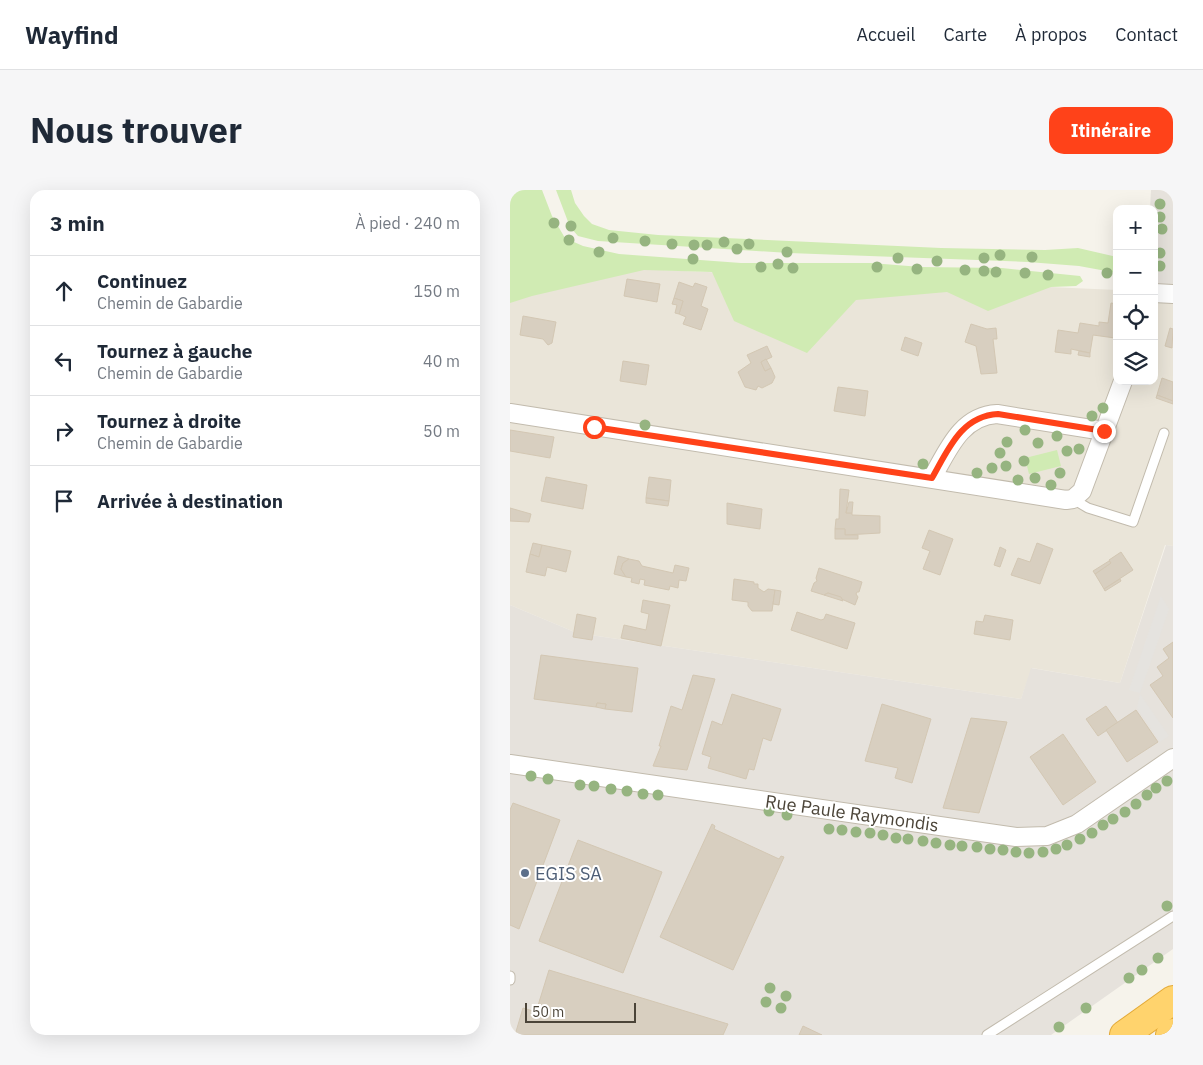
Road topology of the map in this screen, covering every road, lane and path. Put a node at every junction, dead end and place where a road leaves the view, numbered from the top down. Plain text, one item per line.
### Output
1 (1158, 293) edge
2 (1173, 294) edge
3 (1121, 385) edge
4 (510, 414) edge
5 (1104, 431) junction
6 (1164, 433) dead end
7 (932, 478) junction
8 (1073, 499) junction
9 (1173, 758) edge
10 (510, 764) edge
11 (1173, 916) edge
12 (1173, 1000) edge
13 (1173, 1033) edge
14 (987, 1035) edge
15 (1124, 1035) edge
16 (1170, 1035) edge

1 - 2 street
3 - 5 street
4 - 7 street
5 - 7 street
5 - 8 street
6 - 8 lane
7 - 8 street
9 - 10 street, Rue Paule Raymondis
11 - 14 lane
12 - 15 highway
13 - 16 highway

